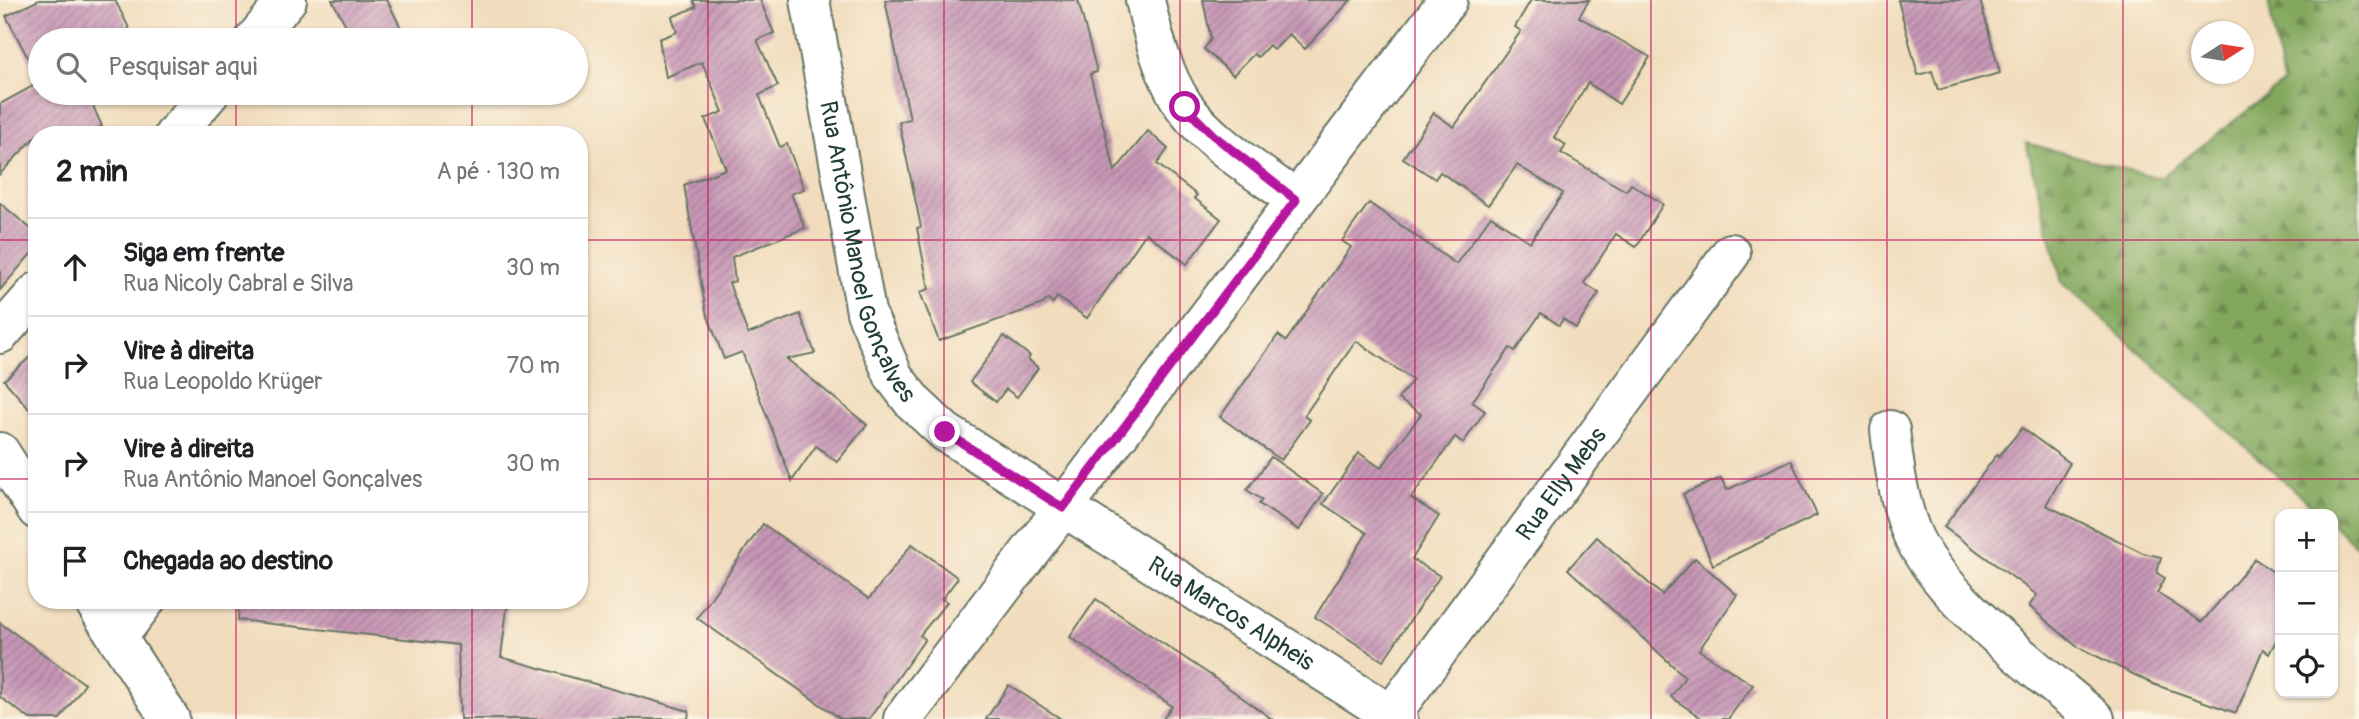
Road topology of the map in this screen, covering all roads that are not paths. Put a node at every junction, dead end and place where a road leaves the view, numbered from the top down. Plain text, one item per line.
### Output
1 (286, 0) edge
2 (810, 0) edge
3 (1145, 0) edge
4 (1448, 0) edge
5 (264, 28) edge
6 (200, 105) edge
7 (182, 126) edge
8 (1296, 200) junction
9 (1731, 253) dead end
10 (28, 302) edge
11 (0, 334) edge
12 (1890, 430) dead end
13 (0, 452) edge
14 (28, 496) edge
15 (1063, 508) junction
16 (99, 609) edge
17 (139, 609) edge
18 (117, 638) junction
19 (1394, 717) edge
20 (170, 719) edge
21 (903, 719) edge
22 (2095, 719) edge

1 - 5 street
2 - 15 street, Rua Antônio Manoel Gonçalves
3 - 8 street
4 - 8 street
6 - 7 street
8 - 15 street
9 - 19 street, Rua Elly Mebs
10 - 11 street
12 - 22 street
13 - 14 street
15 - 19 street, Rua Marcos Alpheis
15 - 21 street
16 - 18 street
17 - 18 street
18 - 20 street

